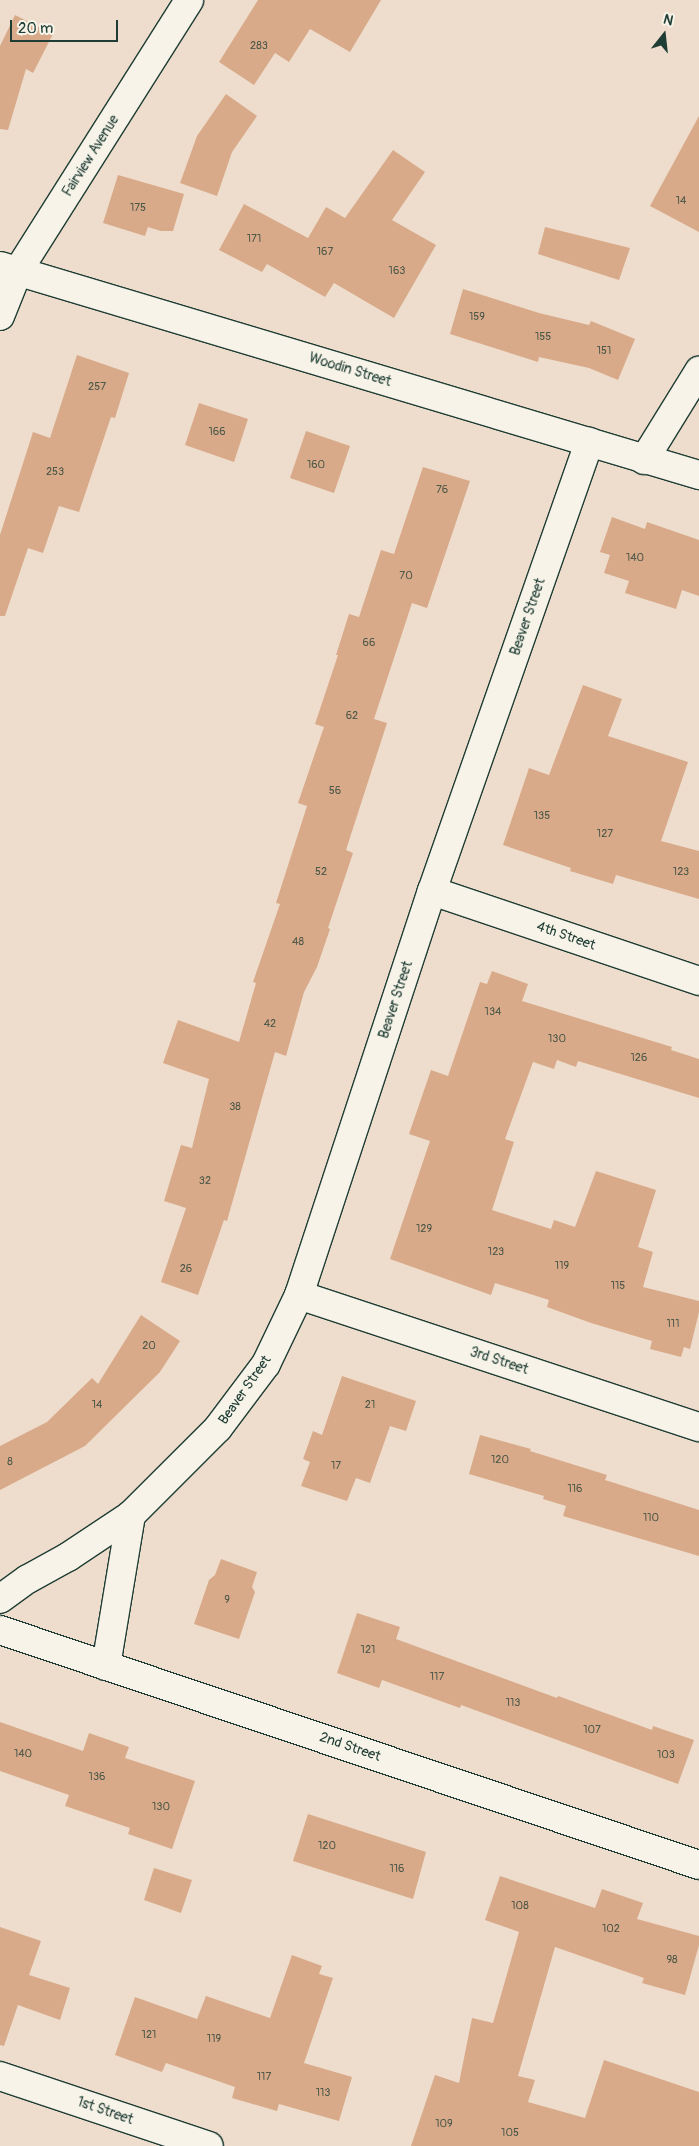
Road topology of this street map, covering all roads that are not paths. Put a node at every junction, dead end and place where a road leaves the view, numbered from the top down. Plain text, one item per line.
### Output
1 (189, 0) edge
2 (9, 269) edge
3 (0, 316) edge
4 (699, 371) edge
5 (589, 442) junction
6 (644, 460) junction
7 (699, 475) edge
8 (432, 892) junction
9 (699, 981) edge
10 (299, 1295) junction
11 (699, 1427) edge
12 (131, 1515) junction
13 (0, 1599) edge
14 (0, 1630) edge
15 (106, 1666) junction
16 (699, 1865) edge
17 (0, 2076) edge
18 (209, 2146) edge

1 - 2 street, Fairview Avenue
2 - 3 street, Fairview Avenue
2 - 5 street, Woodin Street
4 - 6 street
5 - 6 street, Woodin Street
5 - 8 street, Beaver Street
6 - 7 street, Woodin Street
8 - 9 street, 4th Street
8 - 10 street, Beaver Street
10 - 11 street, 3rd Street
10 - 12 street, Beaver Street
12 - 13 street, Beaver Street
12 - 15 street
14 - 15 street, 2nd Street
15 - 16 street, 2nd Street
17 - 18 street, 1st Street

